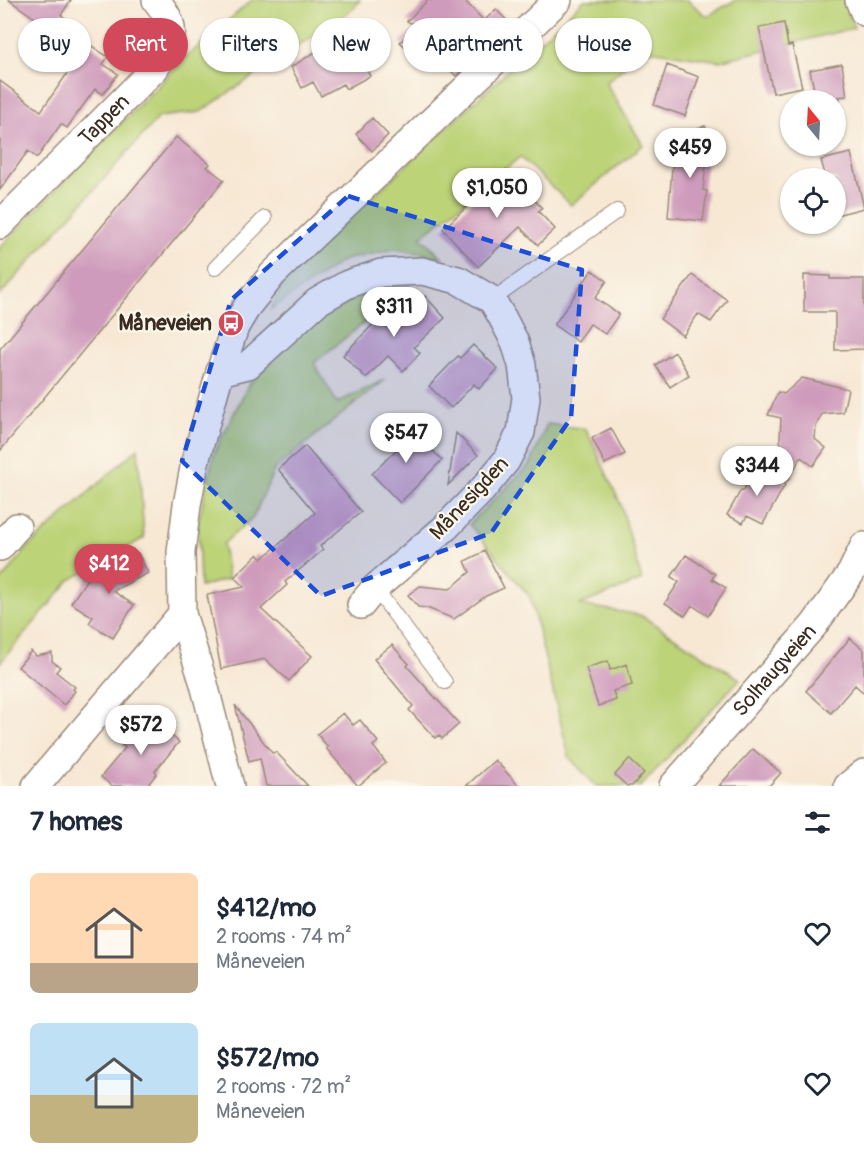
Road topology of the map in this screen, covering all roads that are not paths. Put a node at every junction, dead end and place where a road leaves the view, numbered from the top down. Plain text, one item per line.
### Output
1 (156, 0) edge
2 (558, 0) edge
3 (859, 0) edge
4 (864, 12) edge
5 (617, 211) dead end
6 (265, 218) dead end
7 (0, 225) edge
8 (215, 268) dead end
9 (492, 300) junction
10 (220, 372) junction
11 (17, 527) dead end
12 (864, 546) edge
13 (0, 547) edge
14 (368, 596) joint
15 (182, 614) junction
16 (445, 682) dead end
17 (864, 773) edge
18 (36, 786) edge
19 (230, 786) edge
20 (673, 786) edge
21 (848, 786) edge

1 - 7 street, Tappen
2 - 10 street
3 - 4 street
5 - 9 lane
6 - 8 lane
9 - 10 street
9 - 14 street, Månesigden
10 - 15 street
11 - 13 street
12 - 20 street, Solhaugveien
14 - 16 lane
15 - 18 street
15 - 19 street
17 - 21 street

